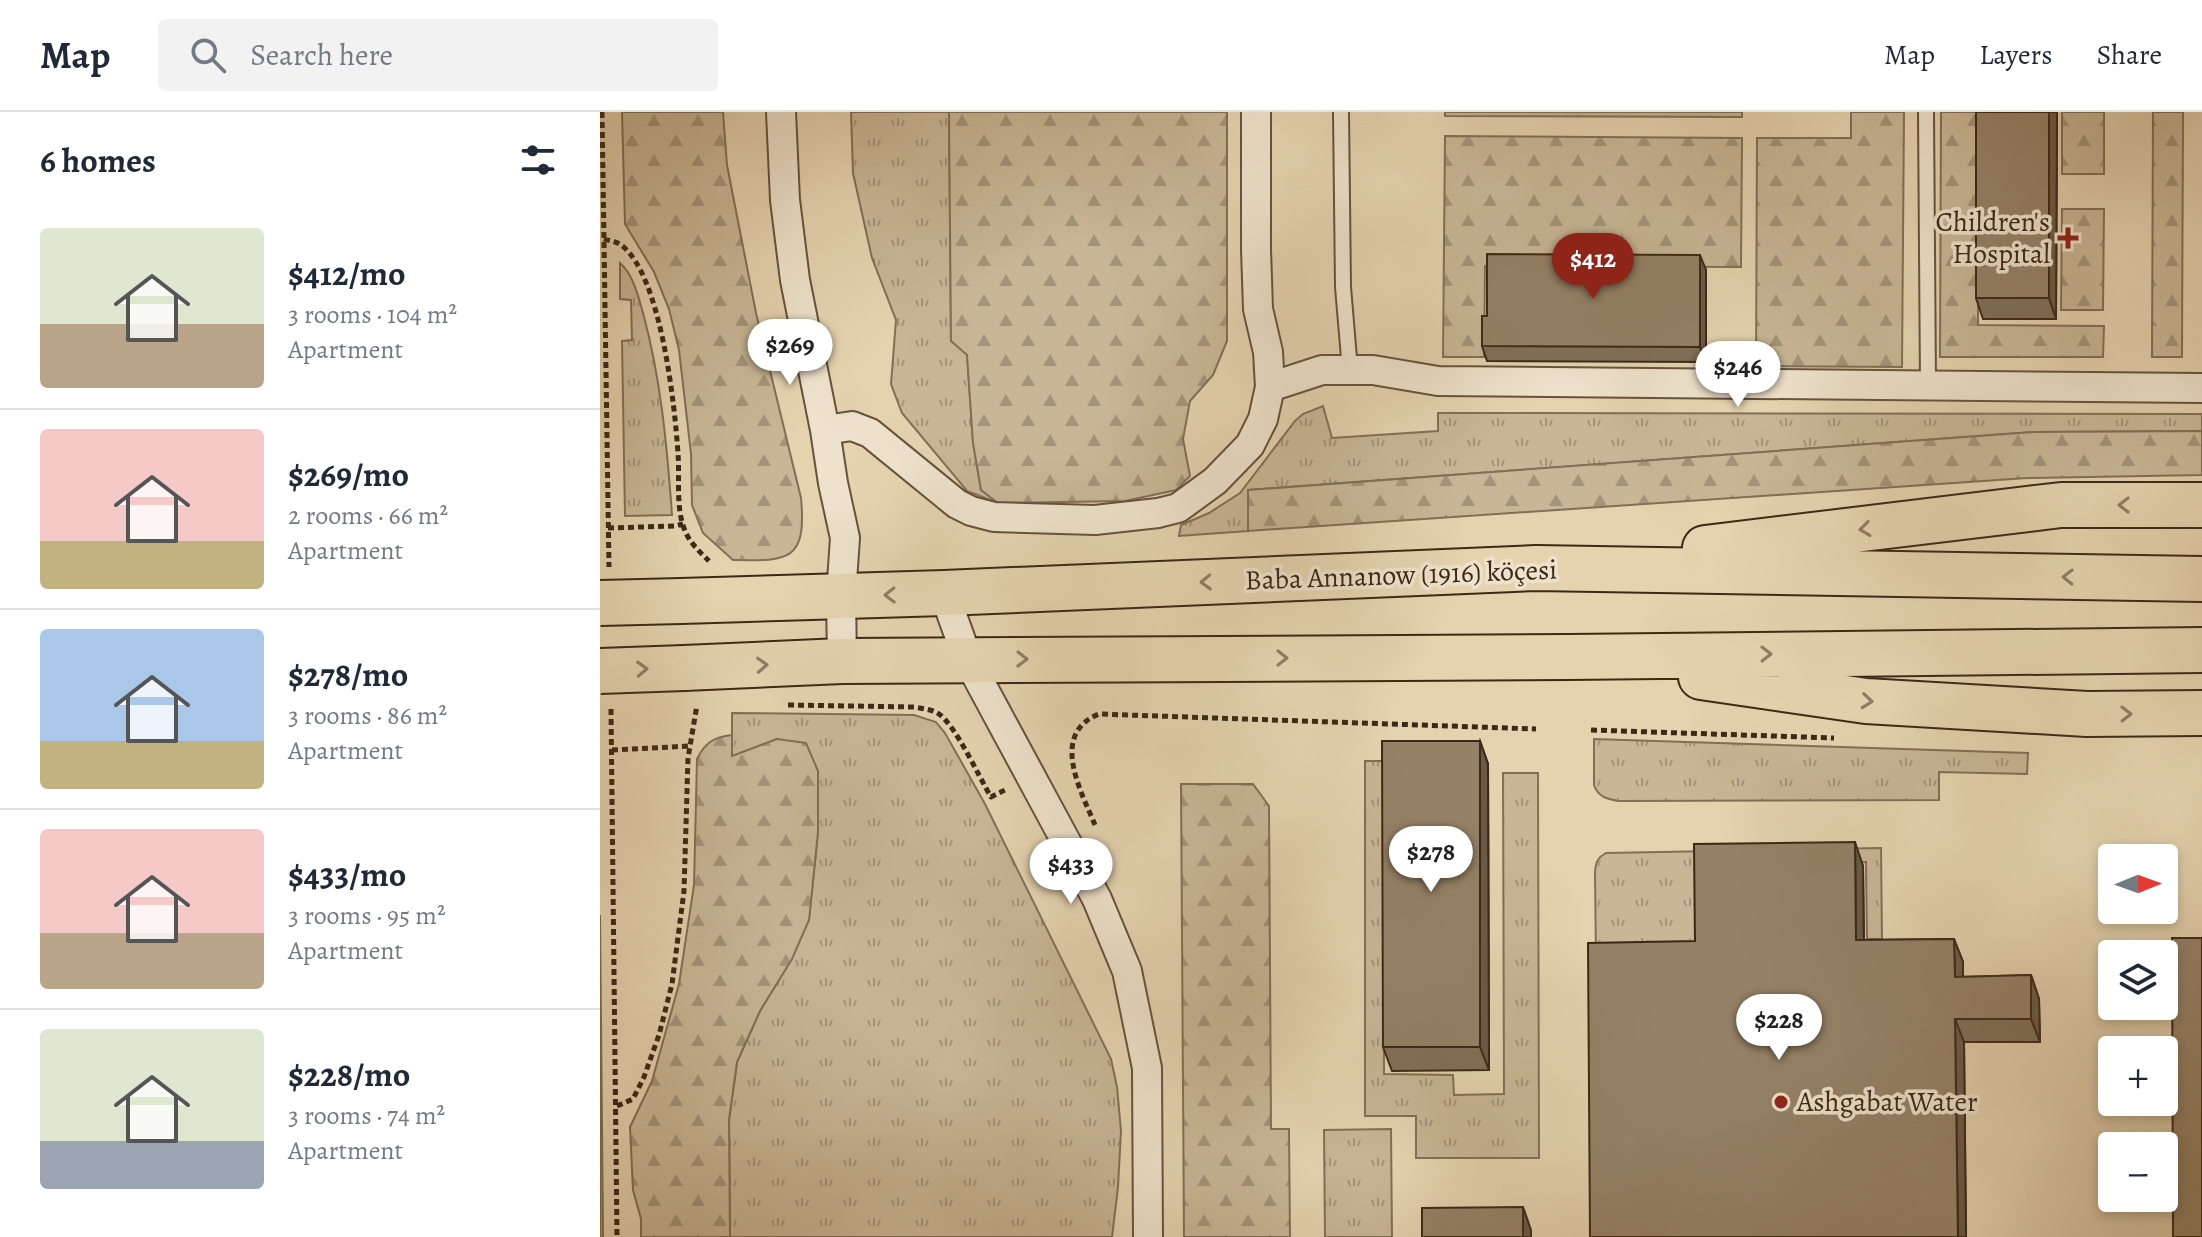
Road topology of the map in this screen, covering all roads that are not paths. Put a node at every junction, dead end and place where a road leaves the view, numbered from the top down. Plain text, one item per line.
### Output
1 (781, 112) edge
2 (1256, 112) edge
3 (1341, 112) edge
4 (1926, 112) edge
5 (1350, 370) junction
6 (1928, 385) junction
7 (1270, 387) junction
8 (2202, 388) edge
9 (825, 430) junction
10 (2202, 505) edge
11 (1536, 568) junction
12 (2202, 579) edge
13 (944, 593) junction
14 (841, 596) junction
15 (600, 603) edge
16 (2202, 650) edge
17 (1568, 657) junction
18 (968, 660) junction
19 (842, 661) junction
20 (600, 671) edge
21 (2202, 713) edge
22 (1148, 1237) edge

1 - 9 street
2 - 7 street
3 - 5 lane
4 - 6 lane
5 - 6 street
5 - 7 street
6 - 8 street
7 - 9 street
9 - 14 street
10 -> 11 main road
12 -> 11 main road, Baba Annanow (1916) köçesi
11 -> 13 main road, Baba Annanow (1916) köçesi
13 -> 14 main road, Baba Annanow (1916) köçesi
13 - 18 street
14 - 15 main road, Baba Annanow (1916) köçesi, bridge
14 - 19 street
17 -> 16 main road
18 -> 17 main road
17 -> 21 main road
18 - 19 main road
18 - 22 street
20 -> 19 main road, bridge

